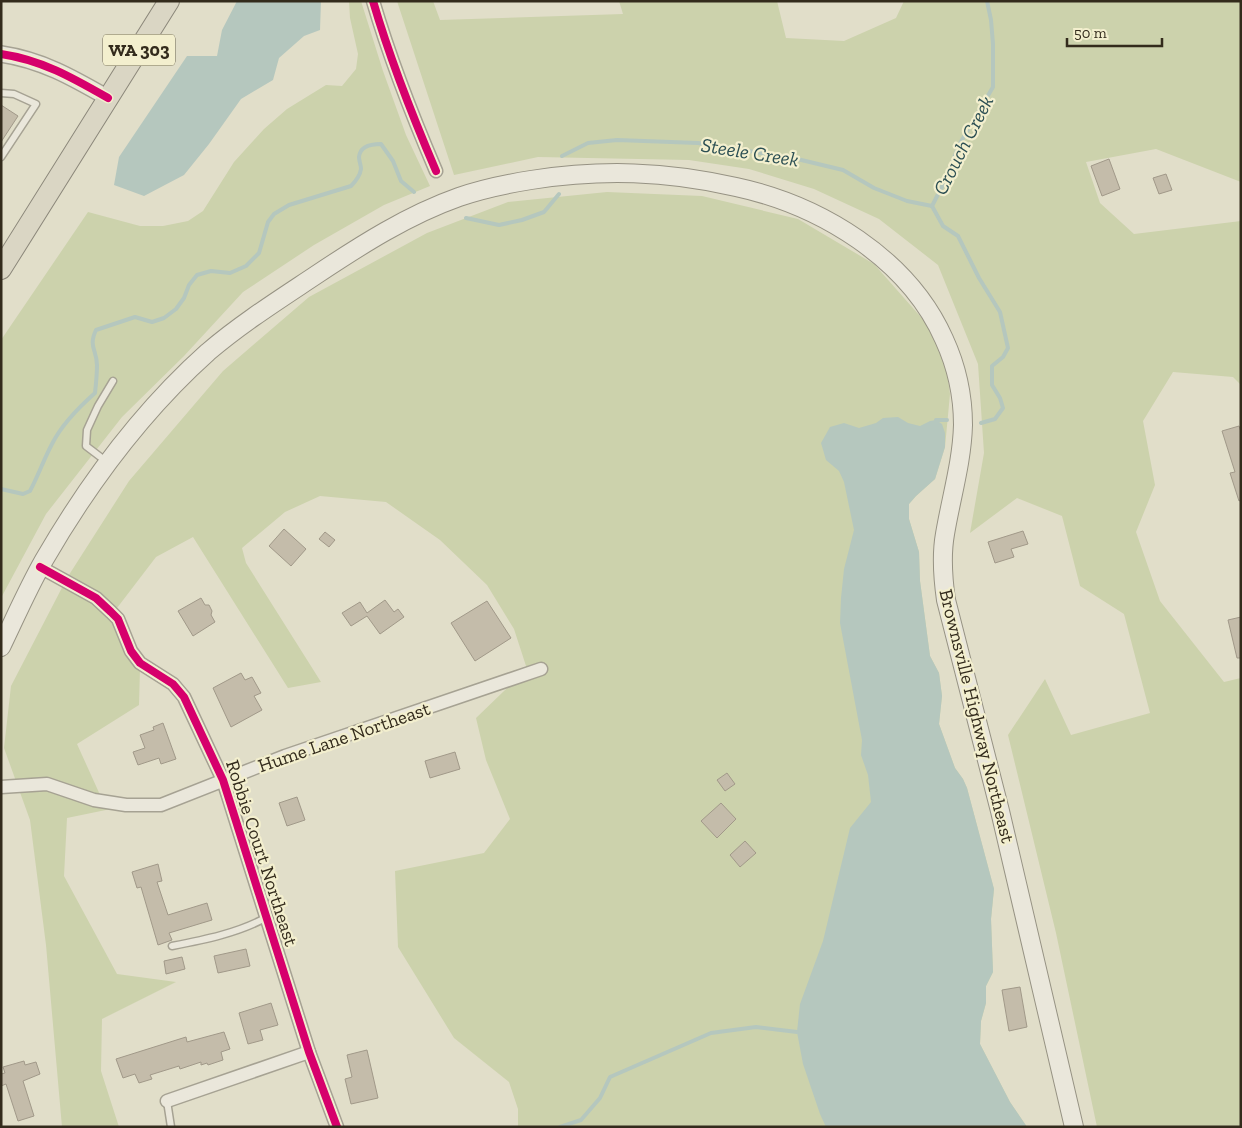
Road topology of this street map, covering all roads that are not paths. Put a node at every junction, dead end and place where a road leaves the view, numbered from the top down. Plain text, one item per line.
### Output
1 (169, 1) edge
2 (373, 1) edge
3 (1, 54) edge
4 (1, 93) edge
5 (108, 98) junction
6 (1, 157) edge
7 (436, 170) dead end
8 (1, 269) edge
9 (113, 381) dead end
10 (108, 463) junction
11 (40, 567) junction
12 (1, 647) edge
13 (541, 669) dead end
14 (223, 780) junction
15 (1, 787) edge
16 (266, 917) junction
17 (172, 946) dead end
18 (309, 1052) junction
19 (166, 1101) joint
20 (328, 1102) junction
21 (171, 1127) edge
22 (329, 1127) edge
23 (337, 1127) edge
24 (1074, 1127) edge

1 - 5 highway, WA 303
2 - 7 street
3 - 5 street
4 - 6 lane
5 - 8 highway, WA 303
9 - 10 lane
10 - 11 main road, Brownsville Highway Northeast
10 - 24 main road, Brownsville Highway Northeast
11 - 12 main road, Brownsville Highway Northeast
11 - 14 street, Robbie Court Northeast
13 - 14 street, Hume Lane Northeast
14 - 15 street, Hume Lane Northeast
14 - 16 street, Robbie Court Northeast
16 - 17 lane
16 - 18 street, Robbie Court Northeast
18 - 19 street
18 - 20 street, Robbie Court Northeast
19 - 21 lane
20 - 22 lane
20 - 23 street, Robbie Court Northeast

